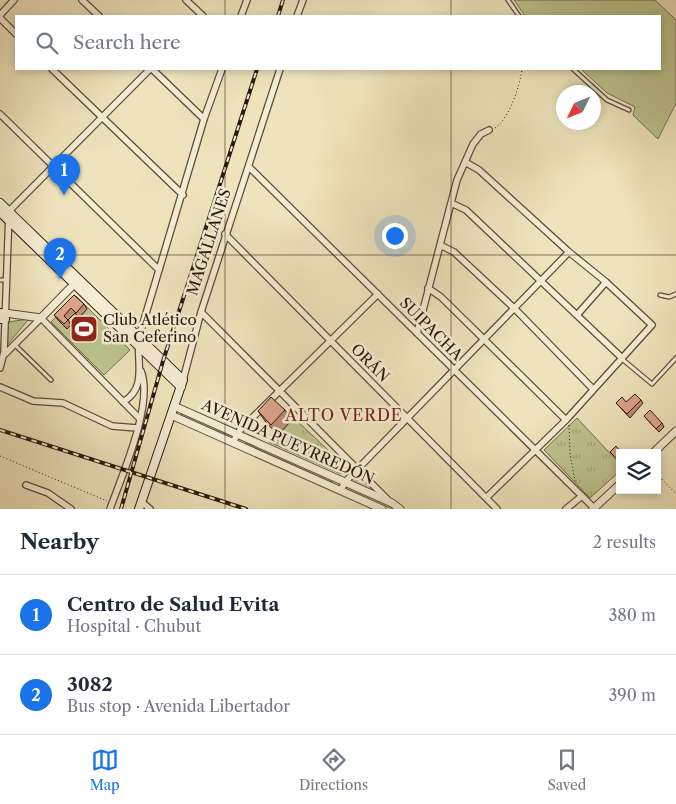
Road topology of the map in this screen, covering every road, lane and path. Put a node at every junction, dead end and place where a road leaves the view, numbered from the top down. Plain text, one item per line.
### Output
1 (14, 0) edge
2 (82, 0) edge
3 (186, 0) edge
4 (247, 0) edge
5 (303, 0) edge
6 (508, 0) edge
7 (98, 15) edge
8 (201, 15) edge
9 (241, 15) edge
10 (298, 15) edge
11 (519, 15) edge
12 (0, 16) edge
13 (15, 33) edge
14 (53, 70) edge
15 (150, 70) edge
16 (152, 70) edge
17 (222, 70) edge
18 (280, 70) edge
19 (522, 70) edge
20 (574, 70) edge
21 (629, 110) dead end
22 (0, 114) edge
23 (102, 117) junction
24 (204, 119) junction
25 (489, 130) joint
26 (465, 162) junction
27 (53, 167) junction
28 (249, 167) junction
29 (183, 195) junction
30 (0, 203) edge
31 (451, 203) junction
32 (3, 214) edge
33 (226, 234) junction
34 (440, 245) junction
35 (569, 252) junction
36 (159, 270) junction
37 (3, 280) edge
38 (541, 281) junction
39 (77, 282) junction
40 (606, 282) junction
41 (428, 288) junction
42 (378, 294) junction
43 (676, 294) edge
44 (660, 295) dead end
45 (515, 309) junction
46 (201, 312) junction
47 (577, 315) junction
48 (4, 316) edge
49 (41, 318) junction
50 (417, 332) junction
51 (485, 340) junction
52 (330, 341) junction
53 (139, 342) junction
54 (14, 344) junction
55 (4, 355) junction
56 (622, 358) junction
57 (676, 358) edge
58 (0, 368) edge
59 (141, 371) junction
60 (455, 371) junction
61 (51, 380) dead end
62 (182, 384) junction
63 (0, 387) edge
64 (593, 389) junction
65 (279, 392) junction
66 (123, 402) junction
67 (174, 406) junction
68 (171, 415) junction
69 (140, 419) junction
70 (408, 419) junction
71 (566, 420) junction
72 (137, 428) junction
73 (676, 431) edge
74 (236, 434) junction
75 (233, 442) junction
76 (657, 449) edge
77 (535, 450) junction
78 (0, 456) edge
79 (359, 469) junction
80 (661, 478) edge
81 (345, 482) junction
82 (26, 485) dead end
83 (616, 488) edge
84 (575, 489) junction
85 (340, 490) junction
86 (676, 494) edge
87 (582, 496) junction
88 (486, 498) junction
89 (392, 503) junction
90 (140, 505) edge
91 (111, 506) edge
92 (71, 509) edge
93 (150, 509) edge
94 (382, 509) edge
95 (400, 509) edge
96 (405, 509) edge
97 (497, 509) edge
98 (566, 509) edge
99 (594, 509) edge

1 - 12 street
2 - 7 street
3 - 8 street
4 - 9 street
5 - 10 street
6 - 11 lane
12 - 13 street
14 - 23 street
15 - 23 street
16 - 24 street
17 - 24 street
18 - 28 street, MAGALLANES
19 - 25 path
20 - 21 lane
22 - 27 street
23 - 27 street
23 - 29 street
24 - 29 street
25 - 26 street
26 - 31 street
26 - 35 street
27 - 32 street
27 - 36 street
28 - 33 street, MAGALLANES
28 - 42 street, SUIPACHA
29 - 36 street
30 - 32 main road
31 - 34 street
31 - 38 street
32 - 37 street
32 - 39 main road
33 - 46 street, MAGALLANES
33 - 52 street, ORÁN
34 - 41 street
34 - 45 street
35 - 38 street
35 - 40 street
36 - 53 street
37 - 48 street
38 - 45 street
38 - 47 street
39 - 49 street
39 - 53 main road
40 - 47 street
40 - 56 street
41 - 50 street
41 - 51 street
42 - 50 street, SUIPACHA
42 - 52 street
43 - 44 lane
45 - 51 street
45 - 64 street
46 - 62 street, MAGALLANES
46 - 65 street
47 - 56 street
48 - 49 street
48 - 55 street
49 - 54 street
49 - 66 street
50 - 60 street, SUIPACHA
51 - 60 street
51 - 71 street
52 - 65 street
52 - 70 street, ORÁN
53 - 59 street
53 - 62 main road
54 - 55 street
54 - 61 lane
55 - 58 street
56 - 57 lane
56 - 64 street
59 - 66 street
59 - 69 street
60 - 70 street
60 - 77 street, SUIPACHA
62 - 67 main road, MAGALLANES
63 - 72 street
64 - 71 street
65 - 74 street
65 - 79 street
66 - 69 street
67 - 68 main road, MAGALLANES
67 - 74 street, AVENIDA PUEYRREDÓN
68 - 75 street, AVENIDA PUEYRREDÓN
68 - 90 main road, MAGALLANES
69 - 72 street
70 - 79 street
70 - 88 street, ORÁN
71 - 77 street
71 - 84 path
72 - 91 street
73 - 76 street
74 - 75 street
74 - 81 street, AVENIDA PUEYRREDÓN
75 - 85 street, AVENIDA PUEYRREDÓN
77 - 84 street, SUIPACHA
77 - 88 street
78 - 91 path
79 - 81 street
79 - 89 street
80 - 86 path
81 - 85 street
81 - 89 street, AVENIDA PUEYRREDÓN
82 - 92 street
83 - 99 street
84 - 87 street, SUIPACHA
85 - 94 street, AVENIDA PUEYRREDÓN
87 - 98 street
87 - 99 street, SUIPACHA
88 - 97 street, ORÁN
89 - 95 street, AVENIDA PUEYRREDÓN
89 - 96 street, AVENIDA PUEYRREDÓN
90 - 93 street

